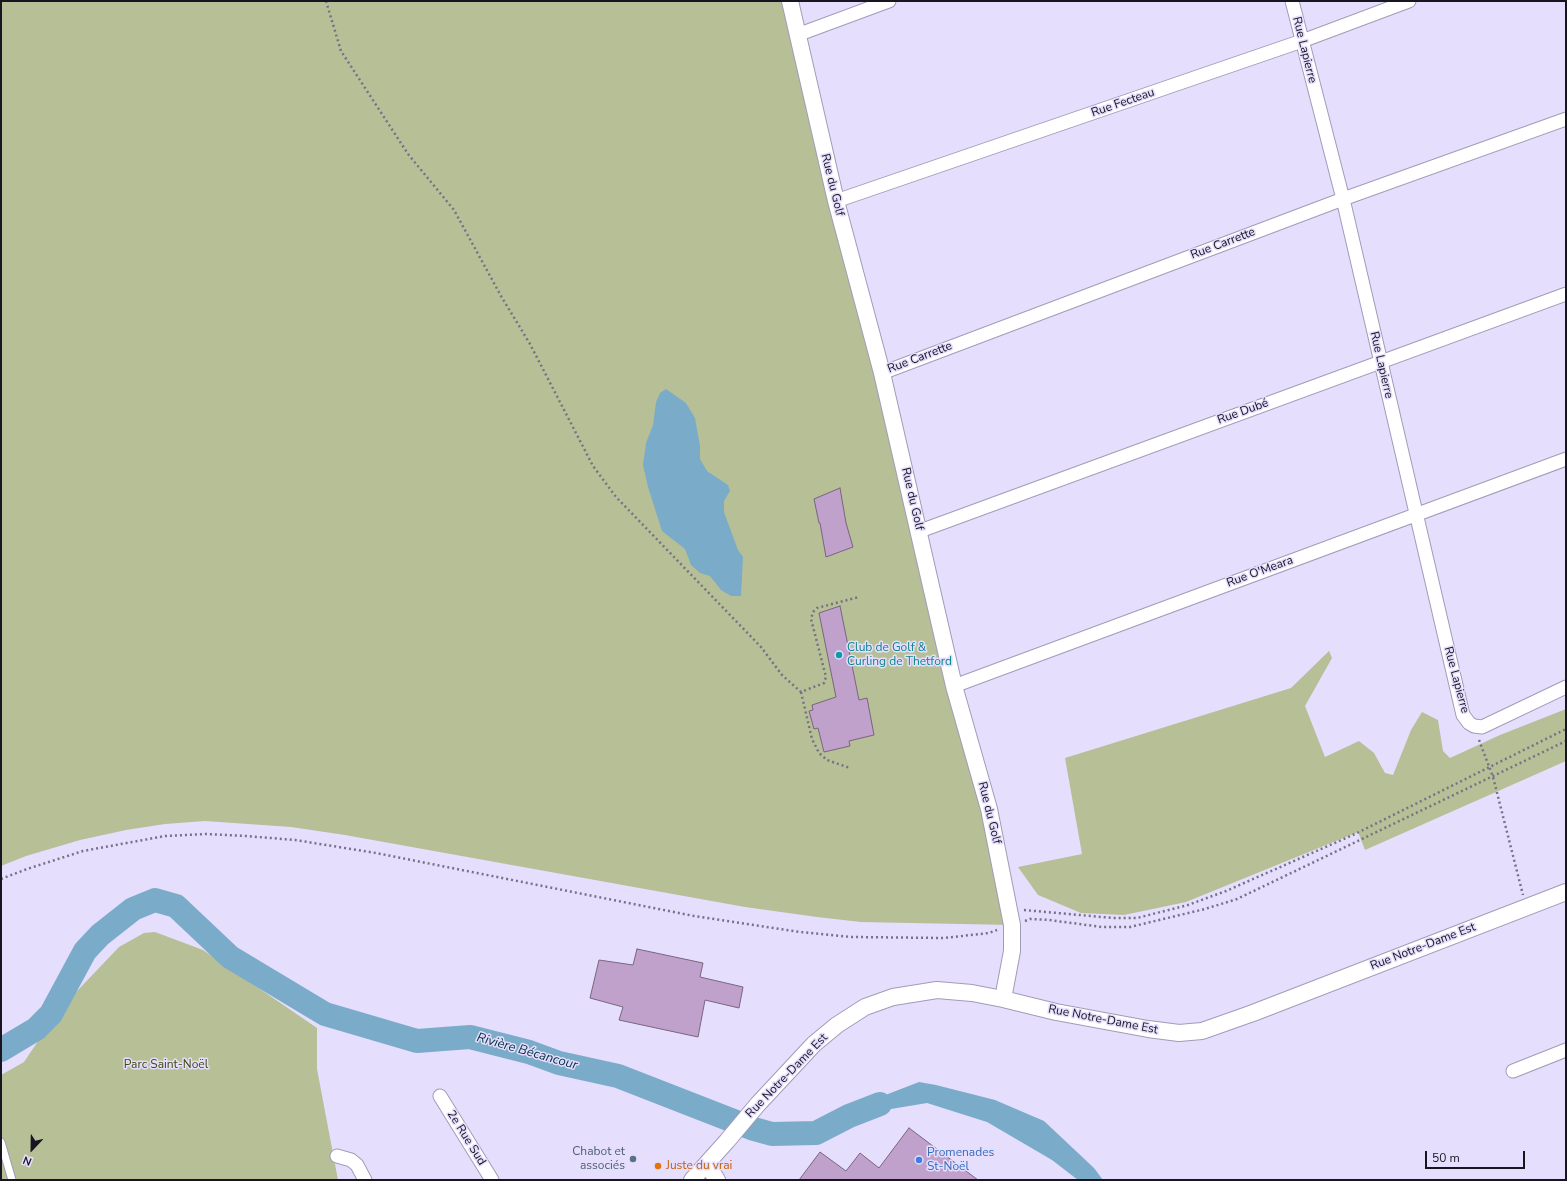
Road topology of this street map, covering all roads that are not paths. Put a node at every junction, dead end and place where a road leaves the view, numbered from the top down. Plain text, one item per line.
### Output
1 (790, 1) edge
2 (889, 1) edge
3 (1292, 1) edge
4 (1409, 1) edge
5 (797, 35) junction
6 (1302, 41) junction
7 (1566, 119) edge
8 (1343, 199) junction
9 (836, 201) junction
10 (1566, 294) edge
11 (1381, 362) junction
12 (882, 373) junction
13 (1566, 459) edge
14 (1416, 514) junction
15 (920, 531) junction
16 (954, 686) junction
17 (1566, 687) edge
18 (1566, 892) edge
19 (1003, 998) junction
20 (1566, 1050) edge
21 (1513, 1071) dead end
22 (440, 1096) dead end
23 (1, 1142) edge
24 (337, 1156) dead end
25 (707, 1164) junction
26 (12, 1180) edge
27 (365, 1180) edge
28 (492, 1180) edge
29 (692, 1180) edge
30 (718, 1180) edge

1 - 5 street, Rue du Golf
2 - 5 street
3 - 6 street, Rue Lapierre
4 - 6 street, Rue Fecteau
5 - 9 street, Rue du Golf
6 - 8 street, Rue Lapierre
6 - 9 street, Rue Fecteau
7 - 8 street, Rue Carrette
8 - 11 street, Rue Lapierre
8 - 12 street, Rue Carrette
9 - 12 street, Rue du Golf
10 - 11 street, Rue Dubé
11 - 14 street, Rue Lapierre
11 - 15 street, Rue Dubé
12 - 15 street, Rue du Golf
13 - 14 street, Rue O'Meara
14 - 16 street, Rue O'Meara
14 - 17 street, Rue Lapierre
15 - 16 street, Rue du Golf
16 - 19 street, Rue du Golf
18 - 19 street, Rue Notre-Dame Est
19 - 25 street, Rue Notre-Dame Est
20 - 21 street
22 - 28 street, 2e Rue Sud
23 - 26 lane
24 - 27 street
25 - 29 street, Rue Notre-Dame Est
25 - 30 street

